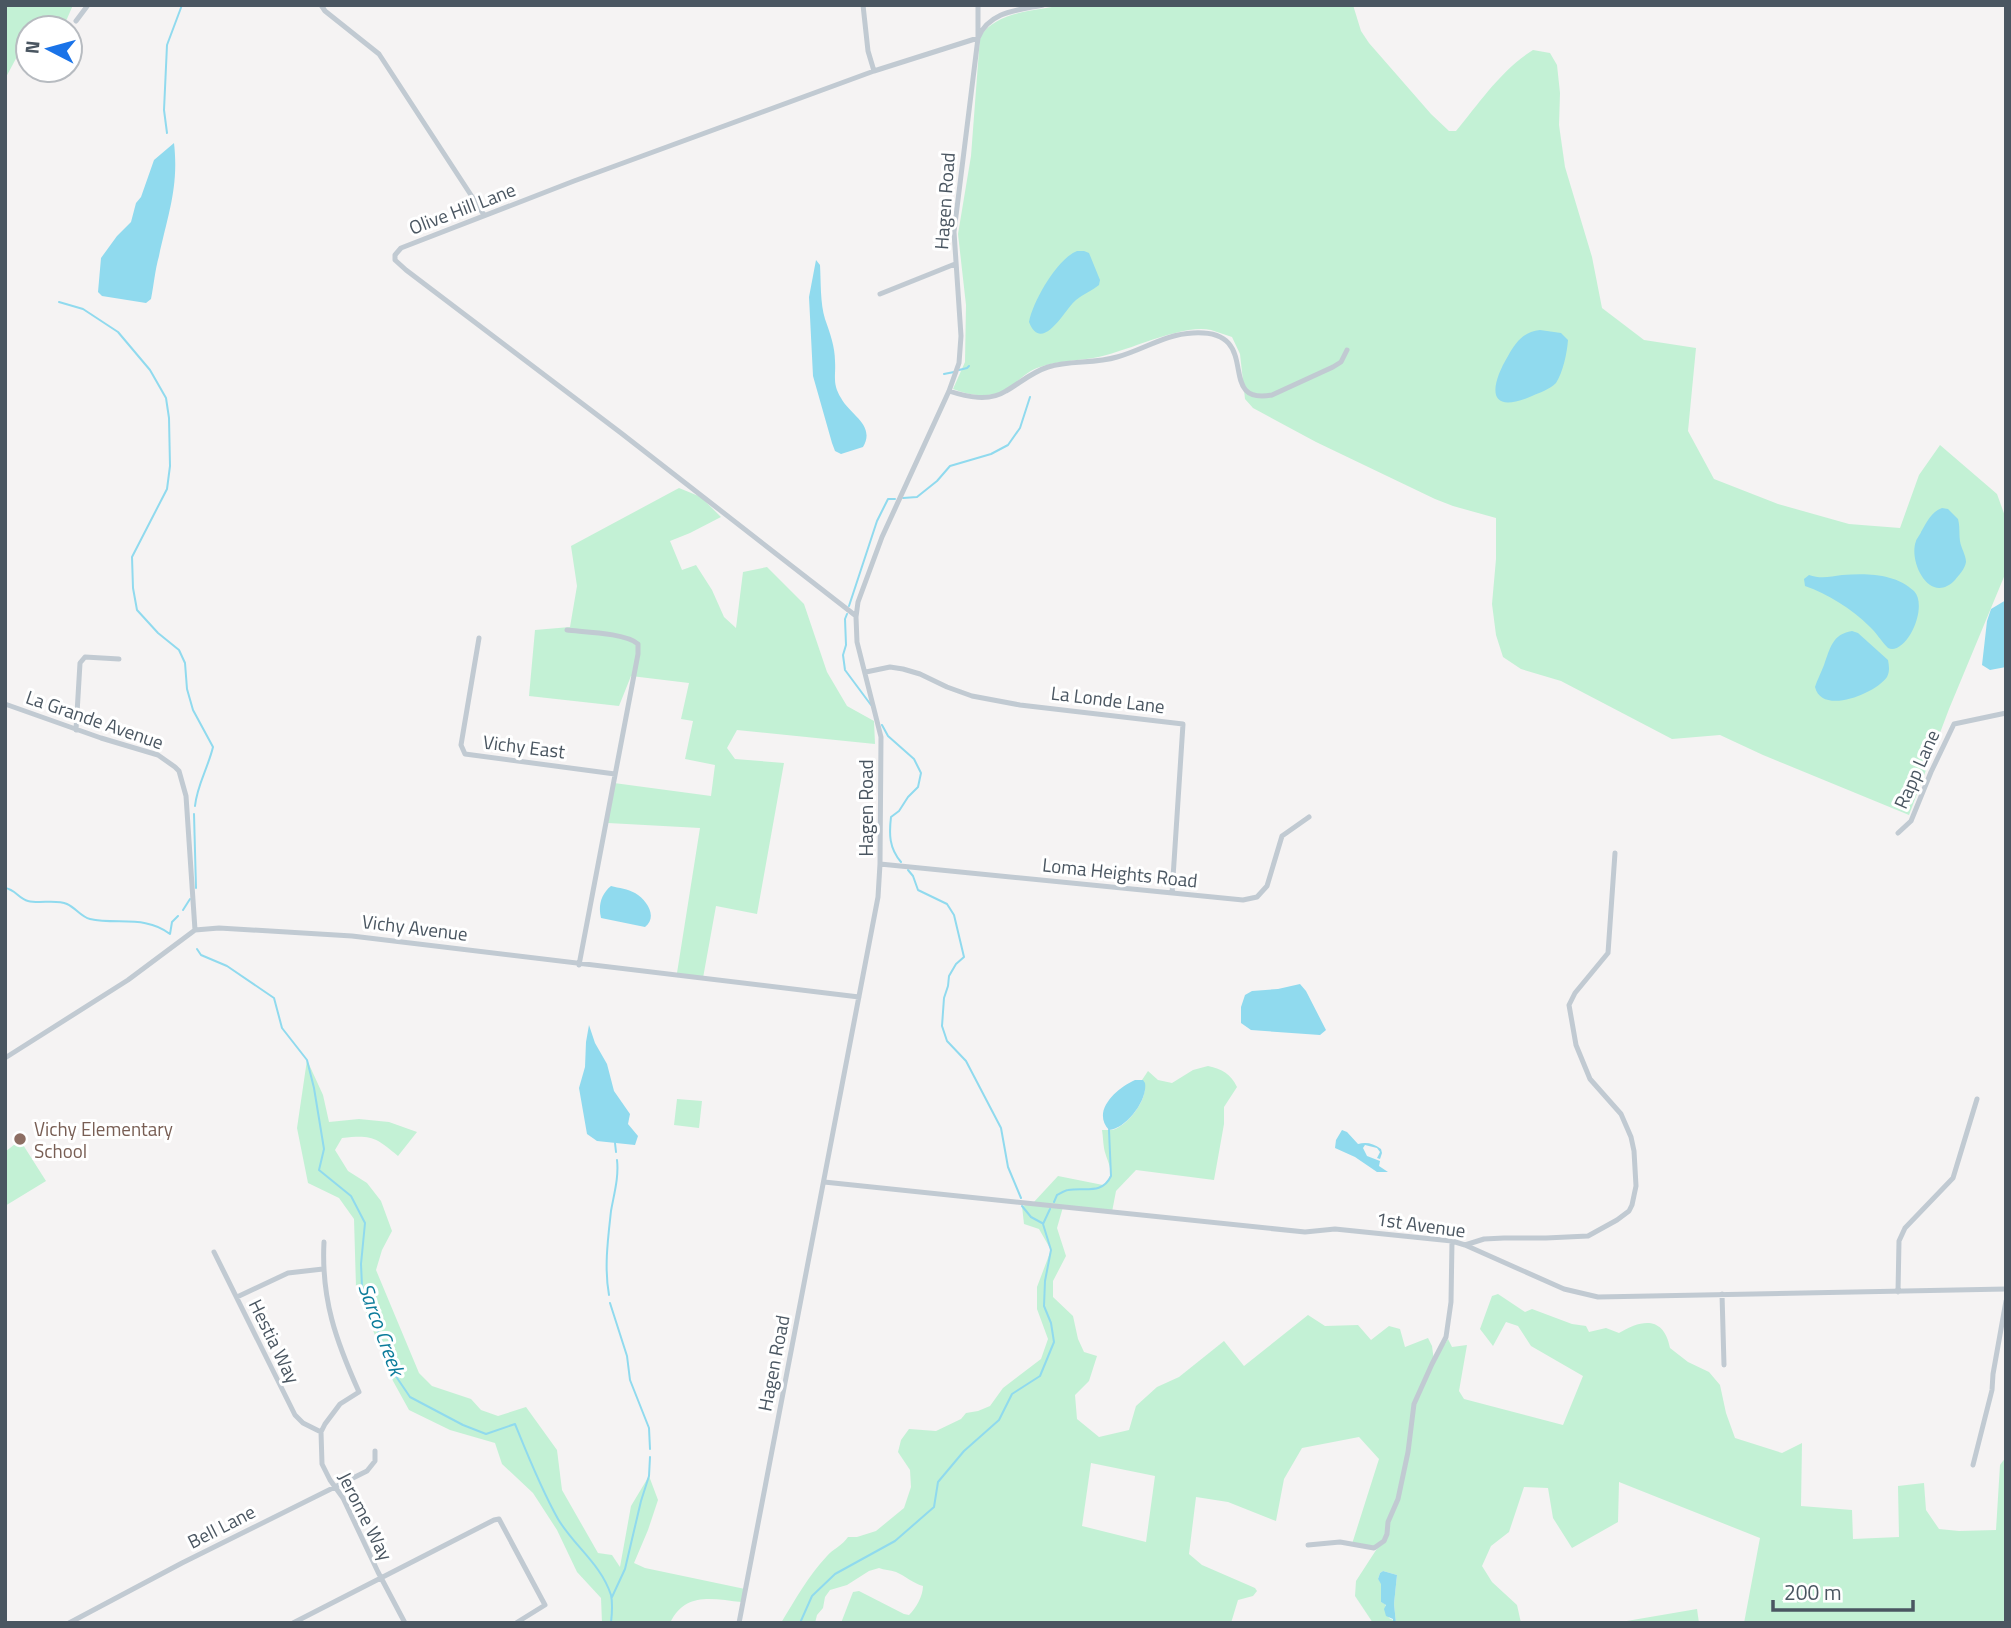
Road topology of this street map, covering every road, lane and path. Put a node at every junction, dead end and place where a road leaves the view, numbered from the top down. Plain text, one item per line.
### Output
1 (321, 5) edge
2 (863, 5) edge
3 (978, 5) edge
4 (1044, 5) edge
5 (978, 38) junction
6 (874, 71) junction
7 (484, 215) junction
8 (955, 264) junction
9 (880, 294) dead end
10 (1347, 350) dead end
11 (949, 391) junction
12 (856, 617) junction
13 (567, 630) dead end
14 (480, 638) dead end
15 (119, 659) dead end
16 (866, 673) junction
17 (5, 704) edge
18 (2006, 713) edge
19 (76, 730) junction
20 (615, 774) junction
21 (1309, 817) dead end
22 (1898, 833) dead end
23 (1615, 853) dead end
24 (880, 864) junction
25 (1171, 893) junction
26 (195, 930) junction
27 (579, 965) junction
28 (859, 997) junction
29 (5, 1058) edge
30 (1977, 1098) dead end
31 (824, 1182) junction
32 (1452, 1241) junction
33 (324, 1242) dead end
34 (1465, 1245) junction
35 (214, 1252) dead end
36 (323, 1269) junction
37 (2006, 1289) edge
38 (1898, 1292) junction
39 (1722, 1294) junction
40 (237, 1297) junction
41 (2006, 1301) edge
42 (1724, 1365) dead end
43 (321, 1432) junction
44 (375, 1451) dead end
45 (1973, 1465) dead end
46 (334, 1487) junction
47 (1308, 1545) dead end
48 (380, 1577) junction
49 (82, 1620) edge
50 (69, 1623) edge
51 (293, 1623) edge
52 (405, 1623) edge
53 (516, 1623) edge
54 (739, 1623) edge

1 - 7 street
2 - 6 street
3 - 5 street, Hagen Road
4 - 5 street
5 - 6 street, Olive Hill Lane
5 - 8 street, Hagen Road
6 - 7 street, Olive Hill Lane
7 - 12 street, Olive Hill Lane
8 - 9 street
8 - 11 street, Hagen Road
10 - 11 street
11 - 12 street, Hagen Road
12 - 16 street, Hagen Road
13 - 20 street
14 - 20 street, Vichy East
15 - 19 street
16 - 24 street, Hagen Road
16 - 25 street, La Londe Lane
17 - 19 street, La Grande Avenue
18 - 22 street, Rapp Lane
19 - 26 street, La Grande Avenue
20 - 27 street
21 - 25 street, Loma Heights Road
23 - 34 street
24 - 25 street, Loma Heights Road
24 - 28 street, Hagen Road
26 - 27 street, Vichy Avenue
26 - 29 street
27 - 28 street, Vichy Avenue
28 - 31 street, Hagen Road
30 - 38 street
31 - 32 street, 1st Avenue
31 - 54 street, Hagen Road
32 - 34 street, 1st Avenue
32 - 47 street
33 - 36 street
34 - 39 street, 1st Avenue
35 - 40 street, Hestia Way
36 - 40 street
36 - 43 street
37 - 38 street, 1st Avenue
38 - 39 street, 1st Avenue
39 - 42 street
40 - 43 street, Hestia Way
41 - 45 street
43 - 46 street, Jerome Way
44 - 46 street, Bell Lane
46 - 48 street, Jerome Way
46 - 49 street, Bell Lane
48 - 51 street
48 - 52 street, Jerome Way
48 - 53 street
49 - 50 street, Bell Lane

